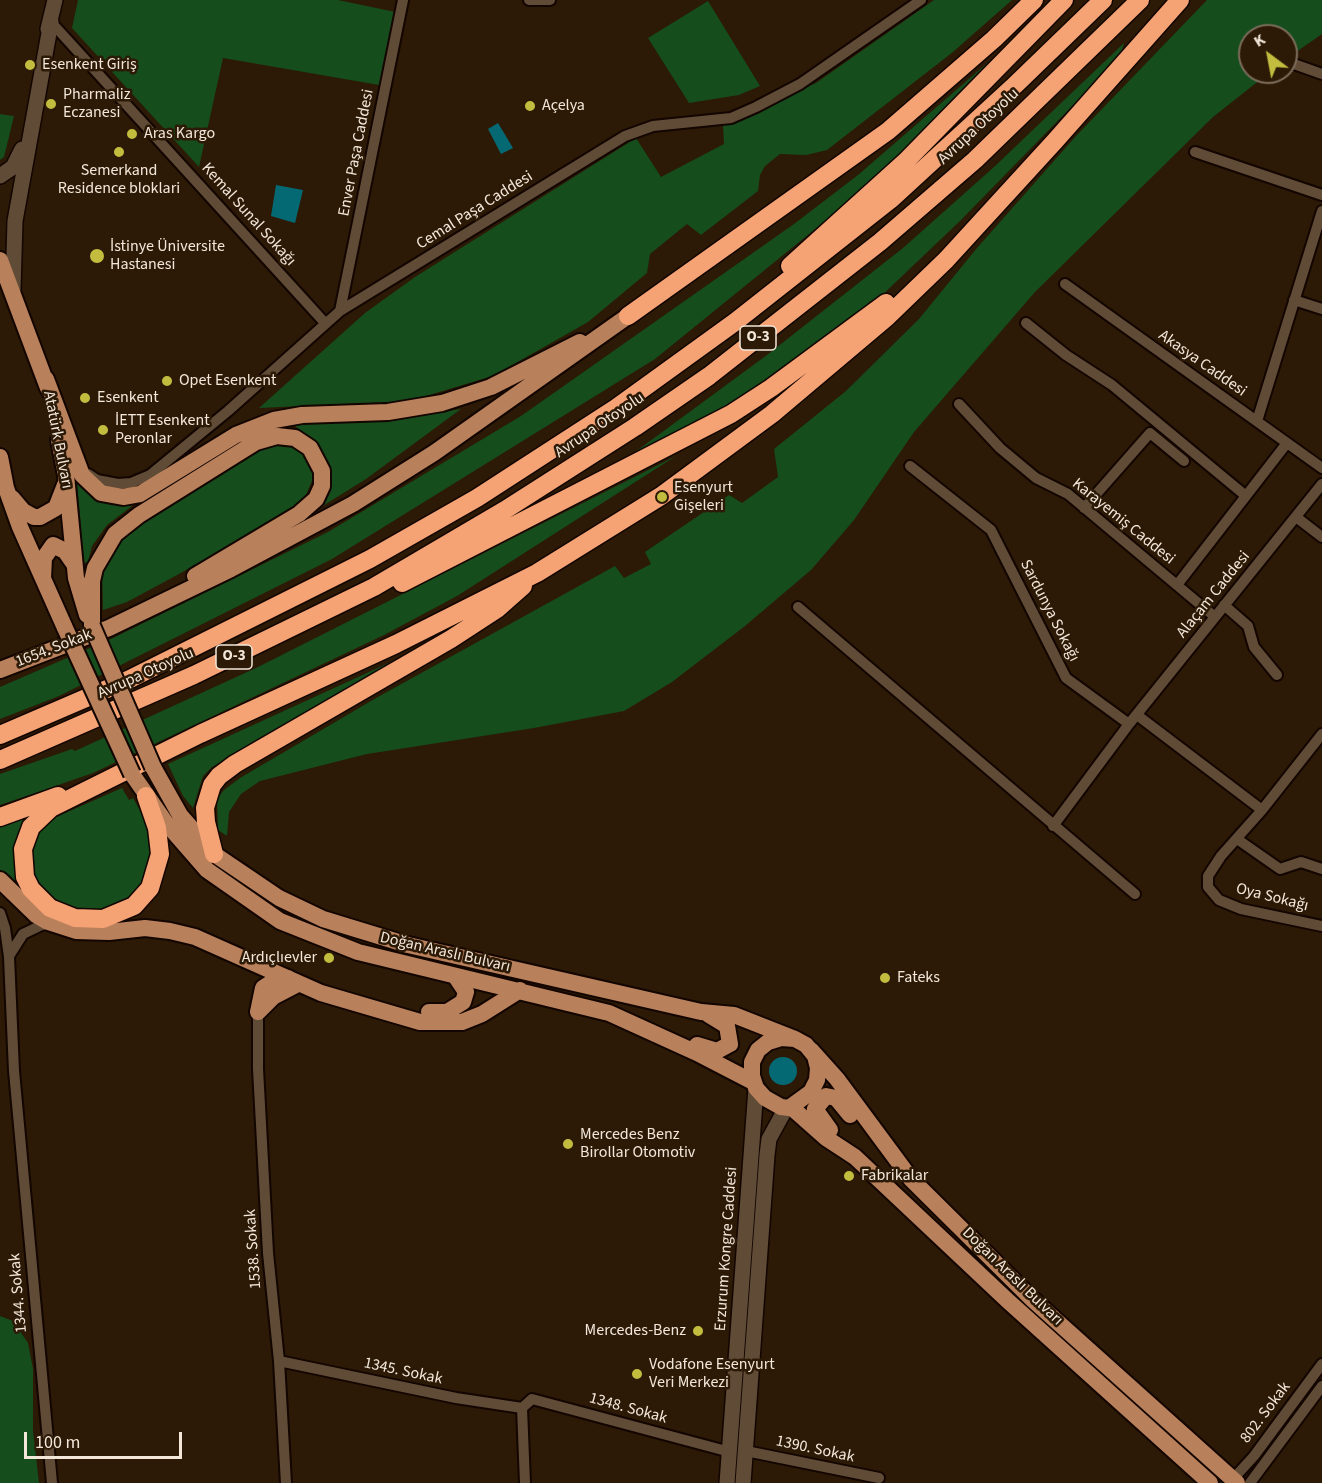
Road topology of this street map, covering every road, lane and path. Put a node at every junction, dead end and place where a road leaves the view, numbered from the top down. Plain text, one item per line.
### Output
1 (55, 0) edge
2 (403, 0) edge
3 (530, 0) edge
4 (550, 0) edge
5 (921, 0) edge
6 (1034, 0) edge
7 (1064, 0) edge
8 (1102, 0) edge
9 (1140, 0) edge
10 (1179, 0) edge
11 (1192, 0) edge
12 (51, 21) junction
13 (1150, 36) junction
14 (1298, 65) edge
15 (1322, 74) edge
16 (1195, 152) dead end
17 (0, 176) edge
18 (1322, 195) edge
19 (1322, 211) edge
20 (1317, 243) edge
21 (0, 260) edge
22 (946, 260) junction
23 (1065, 284) dead end
24 (13, 290) junction
25 (1294, 300) junction
26 (1322, 309) edge
27 (340, 311) junction
28 (628, 316) junction
29 (735, 322) junction
30 (325, 323) junction
31 (1026, 323) dead end
32 (959, 404) dead end
33 (1257, 421) junction
34 (1287, 443) junction
35 (0, 457) edge
36 (1184, 461) dead end
37 (909, 466) dead end
38 (1322, 468) edge
39 (72, 470) junction
40 (1322, 484) edge
41 (6, 488) junction
42 (1246, 496) junction
43 (1084, 508) junction
44 (1296, 517) junction
45 (1322, 537) edge
46 (74, 564) junction
47 (537, 573) junction
48 (43, 582) junction
49 (1177, 585) junction
50 (1224, 606) junction
51 (798, 607) dead end
52 (327, 611) junction
53 (1215, 617) junction
54 (92, 626) junction
55 (109, 628) junction
56 (0, 670) edge
57 (1277, 675) dead end
58 (1133, 719) junction
59 (1322, 734) edge
60 (0, 735) edge
61 (0, 760) edge
62 (153, 767) joint
63 (112, 776) junction
64 (146, 796) junction
65 (1262, 810) junction
66 (0, 817) edge
67 (1053, 826) junction
68 (1237, 839) junction
69 (214, 854) junction
70 (1322, 869) edge
71 (0, 880) edge
72 (1135, 894) dead end
73 (0, 913) edge
74 (48, 922) junction
75 (1322, 926) edge
76 (9, 957) junction
77 (280, 977) junction
78 (456, 977) junction
79 (298, 984) junction
80 (520, 990) junction
81 (466, 992) junction
82 (258, 1012) junction
83 (701, 1012) junction
84 (609, 1013) junction
85 (482, 1014) junction
86 (795, 1039) junction
87 (811, 1050) junction
88 (755, 1085) junction
89 (788, 1108) junction
90 (855, 1157) junction
91 (898, 1165) junction
92 (279, 1361) junction
93 (1322, 1364) edge
94 (1322, 1386) edge
95 (522, 1408) junction
96 (746, 1451) junction
97 (730, 1452) junction
98 (879, 1478) dead end
99 (1235, 1481) edge
100 (52, 1483) edge
101 (286, 1483) edge
102 (525, 1483) edge
103 (727, 1483) edge
104 (743, 1483) edge
105 (1210, 1483) edge
106 (1250, 1483) edge

1 - 12 main road
2 - 27 street, Enver Paşa Caddesi
3 - 4 street
5 - 27 street, Cemal Paşa Caddesi
6 - 28 highway
7 - 29 highway
8 - 29 highway, Avrupa Otoyolu / O-3
9 - 52 highway, Avrupa Otoyolu / O-3
10 - 13 highway
11 - 13 highway
12 - 17 main road
12 - 24 main road
12 - 30 street, Kemal Sunal Sokağı
13 - 22 highway
14 - 15 street
16 - 18 street
19 - 20 street
20 - 25 street
21 - 24 main road, Atatürk Bulvarı
22 - 47 highway
22 - 52 highway
23 - 33 street, Akasya Caddesi
24 - 39 main road, Atatürk Bulvarı
25 - 26 street
25 - 33 street
27 - 30 street, Cemal Paşa Caddesi
28 - 39 main road
28 - 55 main road
29 - 60 highway, Avrupa Otoyolu / O-3
30 - 39 street, Cemal Paşa Caddesi
31 - 42 street
32 - 43 street, Karayemiş Caddesi
33 - 34 street, Akasya Caddesi
34 - 38 street, Akasya Caddesi
34 - 42 street
35 - 41 main road
36 - 43 street
37 - 58 street, Sardunya Sokağı
39 - 41 main road
39 - 46 main road, Atatürk Bulvarı
40 - 44 street, Alaçam Caddesi
41 - 48 main road
42 - 49 street
43 - 49 street, Karayemiş Caddesi
44 - 45 street
44 - 50 street, Alaçam Caddesi
46 - 48 main road
46 - 54 main road, Atatürk Bulvarı
47 - 63 highway
47 - 69 highway
48 - 64 main road, Doğan Araslı Bulvarı, bridge
49 - 53 street, Karayemiş Caddesi
50 - 53 street, Alaçam Caddesi
50 - 57 street
51 - 67 street
52 - 61 highway, Avrupa Otoyolu / O-3
53 - 58 street, Alaçam Caddesi
54 - 55 main road
54 - 62 main road, Atatürk Bulvarı, bridge
55 - 56 main road, 1654. Sokak
58 - 65 street, Sardunya Sokağı
58 - 67 street
59 - 65 street, Oya Sokağı
62 - 69 main road, Doğan Araslı Bulvarı
63 - 64 highway
63 - 66 highway
64 - 78 main road, Doğan Araslı Bulvarı
65 - 68 street, Oya Sokağı
67 - 72 street
68 - 70 street
68 - 75 street, Oya Sokağı
69 - 83 main road, Doğan Araslı Bulvarı
71 - 74 main road
73 - 76 street, 1344. Sokak
74 - 76 street
74 - 77 main road
76 - 100 street, 1344. Sokak
77 - 79 main road
77 - 81 main road
77 - 82 main road
78 - 80 main road, Doğan Araslı Bulvarı
78 - 81 main road
79 - 82 main road
79 - 85 main road
80 - 84 main road, Doğan Araslı Bulvarı
80 - 85 main road
81 - 85 main road
82 - 92 street, 1538. Sokak
83 - 84 main road
83 - 86 main road, Doğan Araslı Bulvarı
84 - 88 main road, Doğan Araslı Bulvarı
86 - 87 main road
86 - 88 main road
87 - 89 main road
87 - 91 main road, Doğan Araslı Bulvarı
88 - 89 main road
88 - 97 main road, Erzurum Kongre Caddesi
89 - 90 main road, Doğan Araslı Bulvarı
89 - 96 main road, Erzurum Kongre Caddesi
90 - 91 main road
90 - 105 main road, Doğan Araslı Bulvarı
91 - 99 main road, Doğan Araslı Bulvarı
92 - 95 street, 1345. Sokak
92 - 101 street, 1538. Sokak
93 - 99 street, 802. Sokak
94 - 106 street, 802. Sokak
95 - 97 street, 1348. Sokak
95 - 102 street
96 - 98 street, 1390. Sokak
96 - 104 main road, Erzurum Kongre Caddesi
97 - 103 main road, Erzurum Kongre Caddesi

